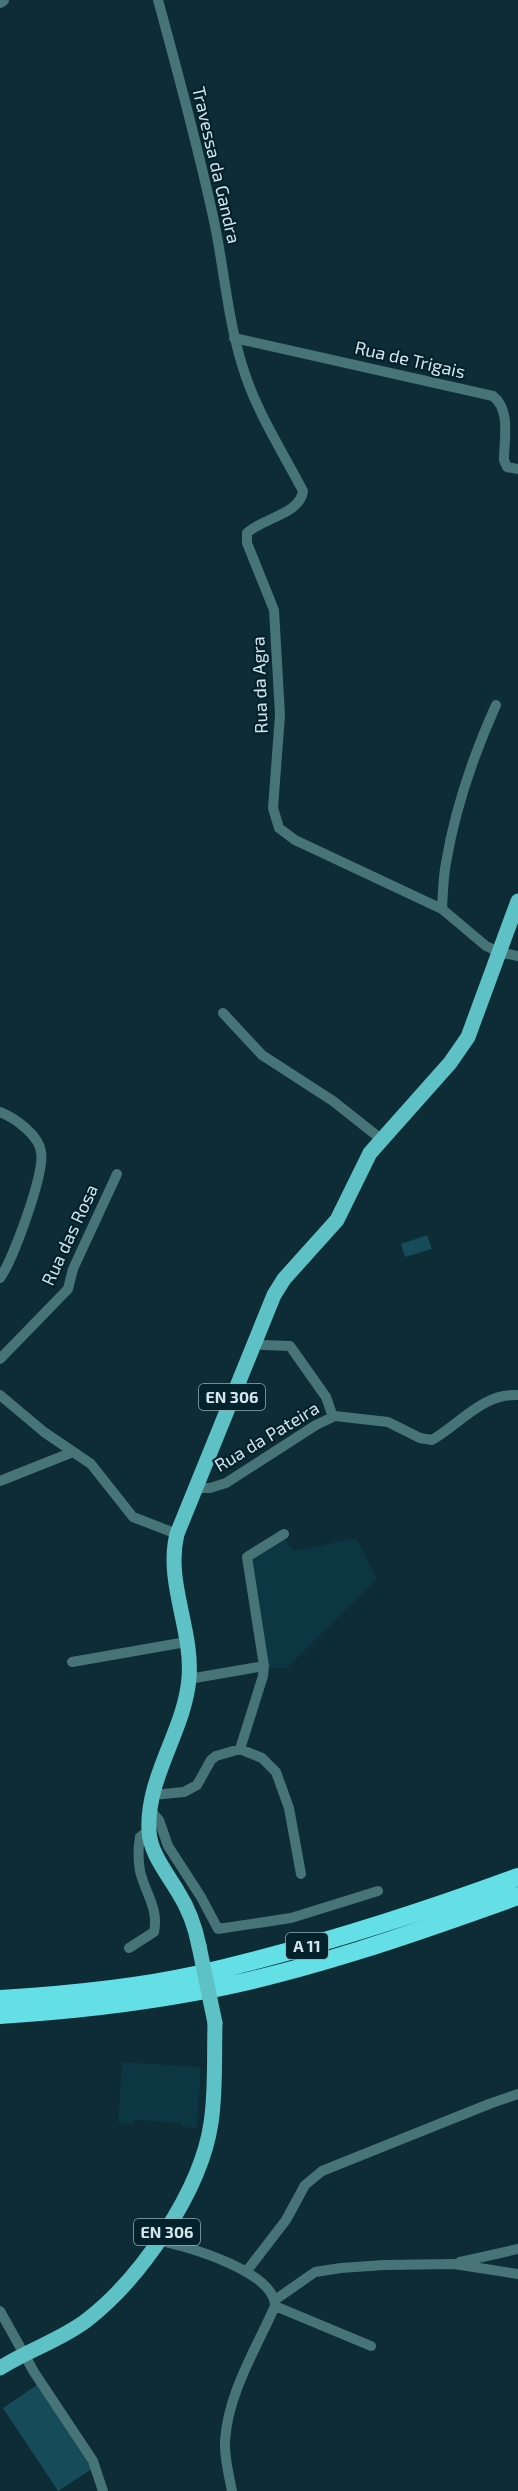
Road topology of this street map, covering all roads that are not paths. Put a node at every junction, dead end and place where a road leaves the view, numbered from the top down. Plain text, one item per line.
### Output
1 (158, 0) edge
2 (234, 338) junction
3 (518, 469) edge
4 (496, 705) dead end
5 (518, 901) edge
6 (442, 909) junction
7 (499, 952) junction
8 (518, 956) edge
9 (223, 1013) dead end
10 (0, 1112) edge
11 (381, 1140) junction
12 (117, 1174) dead end
13 (0, 1278) edge
14 (255, 1341) junction
15 (0, 1359) edge
16 (0, 1395) edge
17 (518, 1395) edge
18 (333, 1417) junction
19 (73, 1452) junction
20 (0, 1481) edge
21 (196, 1488) junction
22 (177, 1534) junction
23 (284, 1534) dead end
24 (186, 1642) junction
25 (72, 1662) dead end
26 (264, 1666) junction
27 (189, 1679) junction
28 (240, 1749) junction
29 (151, 1803) junction
30 (148, 1831) junction
31 (301, 1874) dead end
32 (518, 1877) edge
33 (378, 1891) dead end
34 (518, 1896) edge
35 (129, 1948) dead end
36 (0, 1999) edge
37 (0, 2015) edge
38 (518, 2094) edge
39 (171, 2224) junction
40 (160, 2241) junction
41 (189, 2247) junction
42 (518, 2249) edge
43 (454, 2264) junction
44 (246, 2272) junction
45 (518, 2274) edge
46 (275, 2303) junction
47 (0, 2310) edge
48 (371, 2346) dead end
49 (24, 2354) junction
50 (0, 2368) edge
51 (103, 2491) edge
52 (232, 2491) edge

1 - 2 street, Travessa da Gandra
2 - 3 street, Rua de Trigais
2 - 6 street, Rua da Agra
4 - 6 street
5 - 7 main road, EN 306
6 - 7 street, Rua da Agra
7 - 8 street
7 - 11 main road, EN 306
9 - 11 street
10 - 13 street
11 - 14 main road, EN 306
12 - 15 street, Rua das Rosa
14 - 18 street
14 - 21 main road, EN 306
16 - 19 street
17 - 18 street, Rua da Pateira
18 - 21 street, Rua da Pateira
19 - 20 street
19 - 22 street
21 - 22 main road, EN 306
22 - 24 main road, EN 306
23 - 26 street
24 - 25 street
24 - 27 main road, EN 306
26 - 27 street
26 - 28 street
27 - 29 main road, EN 306
28 - 29 street
28 - 31 street
29 - 30 main road, EN 306
29 - 33 street
30 - 35 street
30 - 39 main road, EN 306, bridge
32 - 36 highway, A 11
34 - 37 highway, A 11
38 - 44 street
39 - 40 main road, EN 306
39 - 41 street
40 - 41 street
40 - 49 main road, EN 306
41 - 44 street
42 - 43 street
43 - 45 street
43 - 46 street
44 - 46 street
46 - 48 street
46 - 52 street
47 - 49 street
49 - 50 main road, EN 306
49 - 51 street

